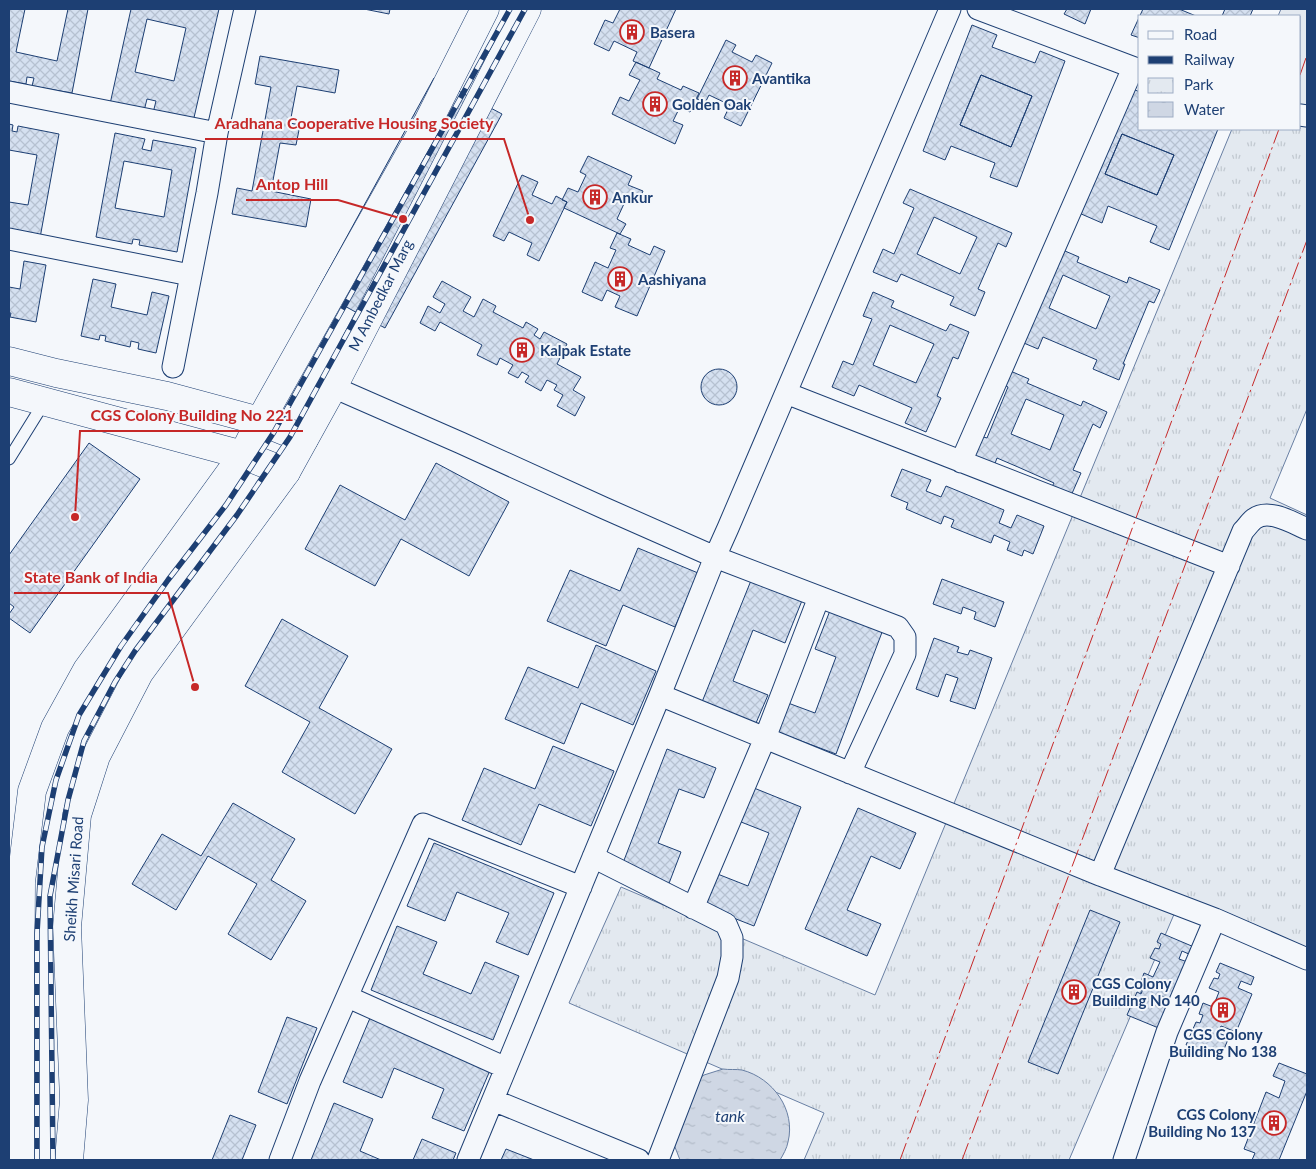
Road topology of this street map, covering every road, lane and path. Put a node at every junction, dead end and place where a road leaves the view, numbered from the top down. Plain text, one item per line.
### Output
1 (245, 9) edge
2 (486, 9) edge
3 (527, 9) edge
4 (950, 9) edge
5 (978, 9) edge
6 (1136, 69) edge
7 (450, 79) junction
8 (9, 92) edge
9 (482, 97) junction
10 (217, 132) junction
11 (9, 239) edge
12 (190, 275) junction
13 (9, 361) edge
14 (173, 367) dead end
15 (333, 387) junction
16 (9, 392) edge
17 (786, 393) junction
18 (44, 401) junction
19 (260, 421) junction
20 (304, 439) junction
21 (243, 455) junction
22 (9, 459) edge
23 (961, 462) junction
24 (286, 472) junction
25 (1307, 529) edge
26 (714, 557) junction
27 (1229, 566) junction
28 (819, 597) junction
29 (660, 695) junction
30 (765, 738) junction
31 (850, 773) junction
32 (593, 857) junction
33 (1100, 875) junction
34 (580, 888) junction
35 (693, 908) junction
36 (1215, 919) junction
37 (1307, 959) edge
38 (348, 997) junction
39 (506, 1068) junction
40 (493, 1100) junction
41 (20, 1160) edge
42 (69, 1160) edge
43 (280, 1160) edge
44 (468, 1160) edge
45 (639, 1160) edge
46 (658, 1160) edge
47 (1124, 1160) edge

1 - 10 street
2 - 7 main road
3 - 9 main road, M Ambedkar Marg
4 - 17 street
5 - 6 street
6 - 23 street
7 - 9 main road
7 - 19 main road
8 - 10 street
9 - 15 main road, M Ambedkar Marg
10 - 12 street
11 - 12 street
12 - 14 street
13 - 19 main road
15 - 20 main road, M Ambedkar Marg
15 - 26 street
16 - 18 main road
17 - 23 street
17 - 26 street
18 - 21 main road
18 - 22 lane
19 - 20 main road
19 - 21 main road
20 - 24 main road, M Ambedkar Marg
21 - 24 main road
21 - 41 main road
23 - 27 street
24 - 42 main road, Sheikh Misari Road
25 - 27 street
26 - 28 street
26 - 29 street
27 - 33 street
28 - 30 street
28 - 31 street
29 - 30 street
29 - 32 street
30 - 31 street
30 - 35 street
31 - 33 street
32 - 34 street
32 - 35 street
33 - 36 street
34 - 38 street
34 - 39 street
35 - 46 street
36 - 37 street
36 - 47 street
38 - 39 street
38 - 43 street
39 - 40 street
40 - 44 street
40 - 45 street

